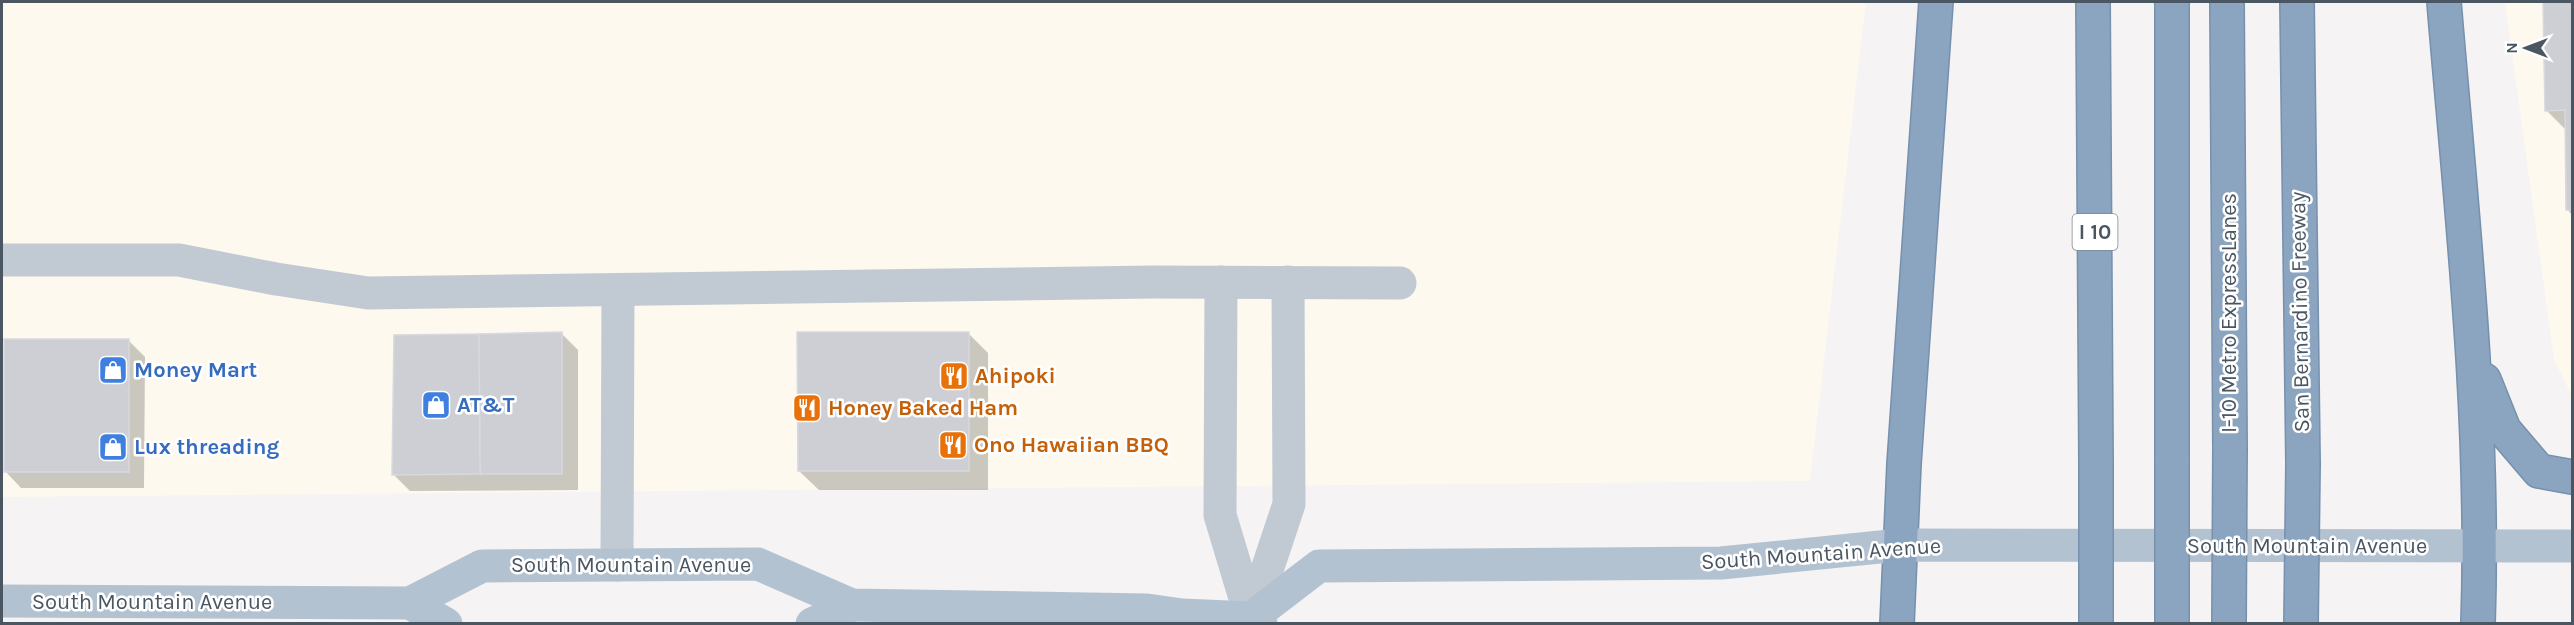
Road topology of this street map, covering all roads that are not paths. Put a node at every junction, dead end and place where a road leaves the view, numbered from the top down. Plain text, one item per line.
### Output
1 (1936, 2) edge
2 (2093, 2) edge
3 (2172, 2) edge
4 (2227, 2) edge
5 (2297, 2) edge
6 (2444, 2) edge
7 (2, 260) edge
8 (1221, 282) junction
9 (1288, 282) junction
10 (1400, 283) dead end
11 (618, 290) junction
12 (2472, 350) junction
13 (2572, 477) edge
14 (1900, 545) junction
15 (2572, 546) edge
16 (2481, 547) junction
17 (617, 565) junction
18 (2, 601) edge
19 (410, 603) junction
20 (852, 605) junction
21 (1255, 622) edge
22 (446, 624) edge
23 (812, 624) edge
24 (1897, 624) edge
25 (2096, 624) edge
26 (2172, 624) edge
27 (2229, 624) edge
28 (2301, 624) edge
29 (2478, 624) edge

1 - 14 highway
2 - 25 highway, I 10, bridge
3 - 26 highway, bridge
4 - 27 highway, I-10 Metro ExpressLanes, bridge
5 - 28 highway, San Bernardino Freeway, bridge
6 - 12 highway
7 - 11 lane
8 - 9 lane
8 - 11 lane
8 - 21 lane
9 - 10 lane
9 - 21 lane
11 - 17 lane
12 - 13 highway
12 - 16 highway
14 - 16 main road, South Mountain Avenue
14 - 21 main road, South Mountain Avenue
14 - 24 highway
15 - 16 main road, South Mountain Avenue
16 - 29 highway
17 - 19 main road, South Mountain Avenue
17 - 20 main road, South Mountain Avenue
18 - 19 main road, South Mountain Avenue
19 - 22 main road, South Mountain Avenue
20 - 21 main road, South Mountain Avenue
20 - 23 main road, South Mountain Avenue

